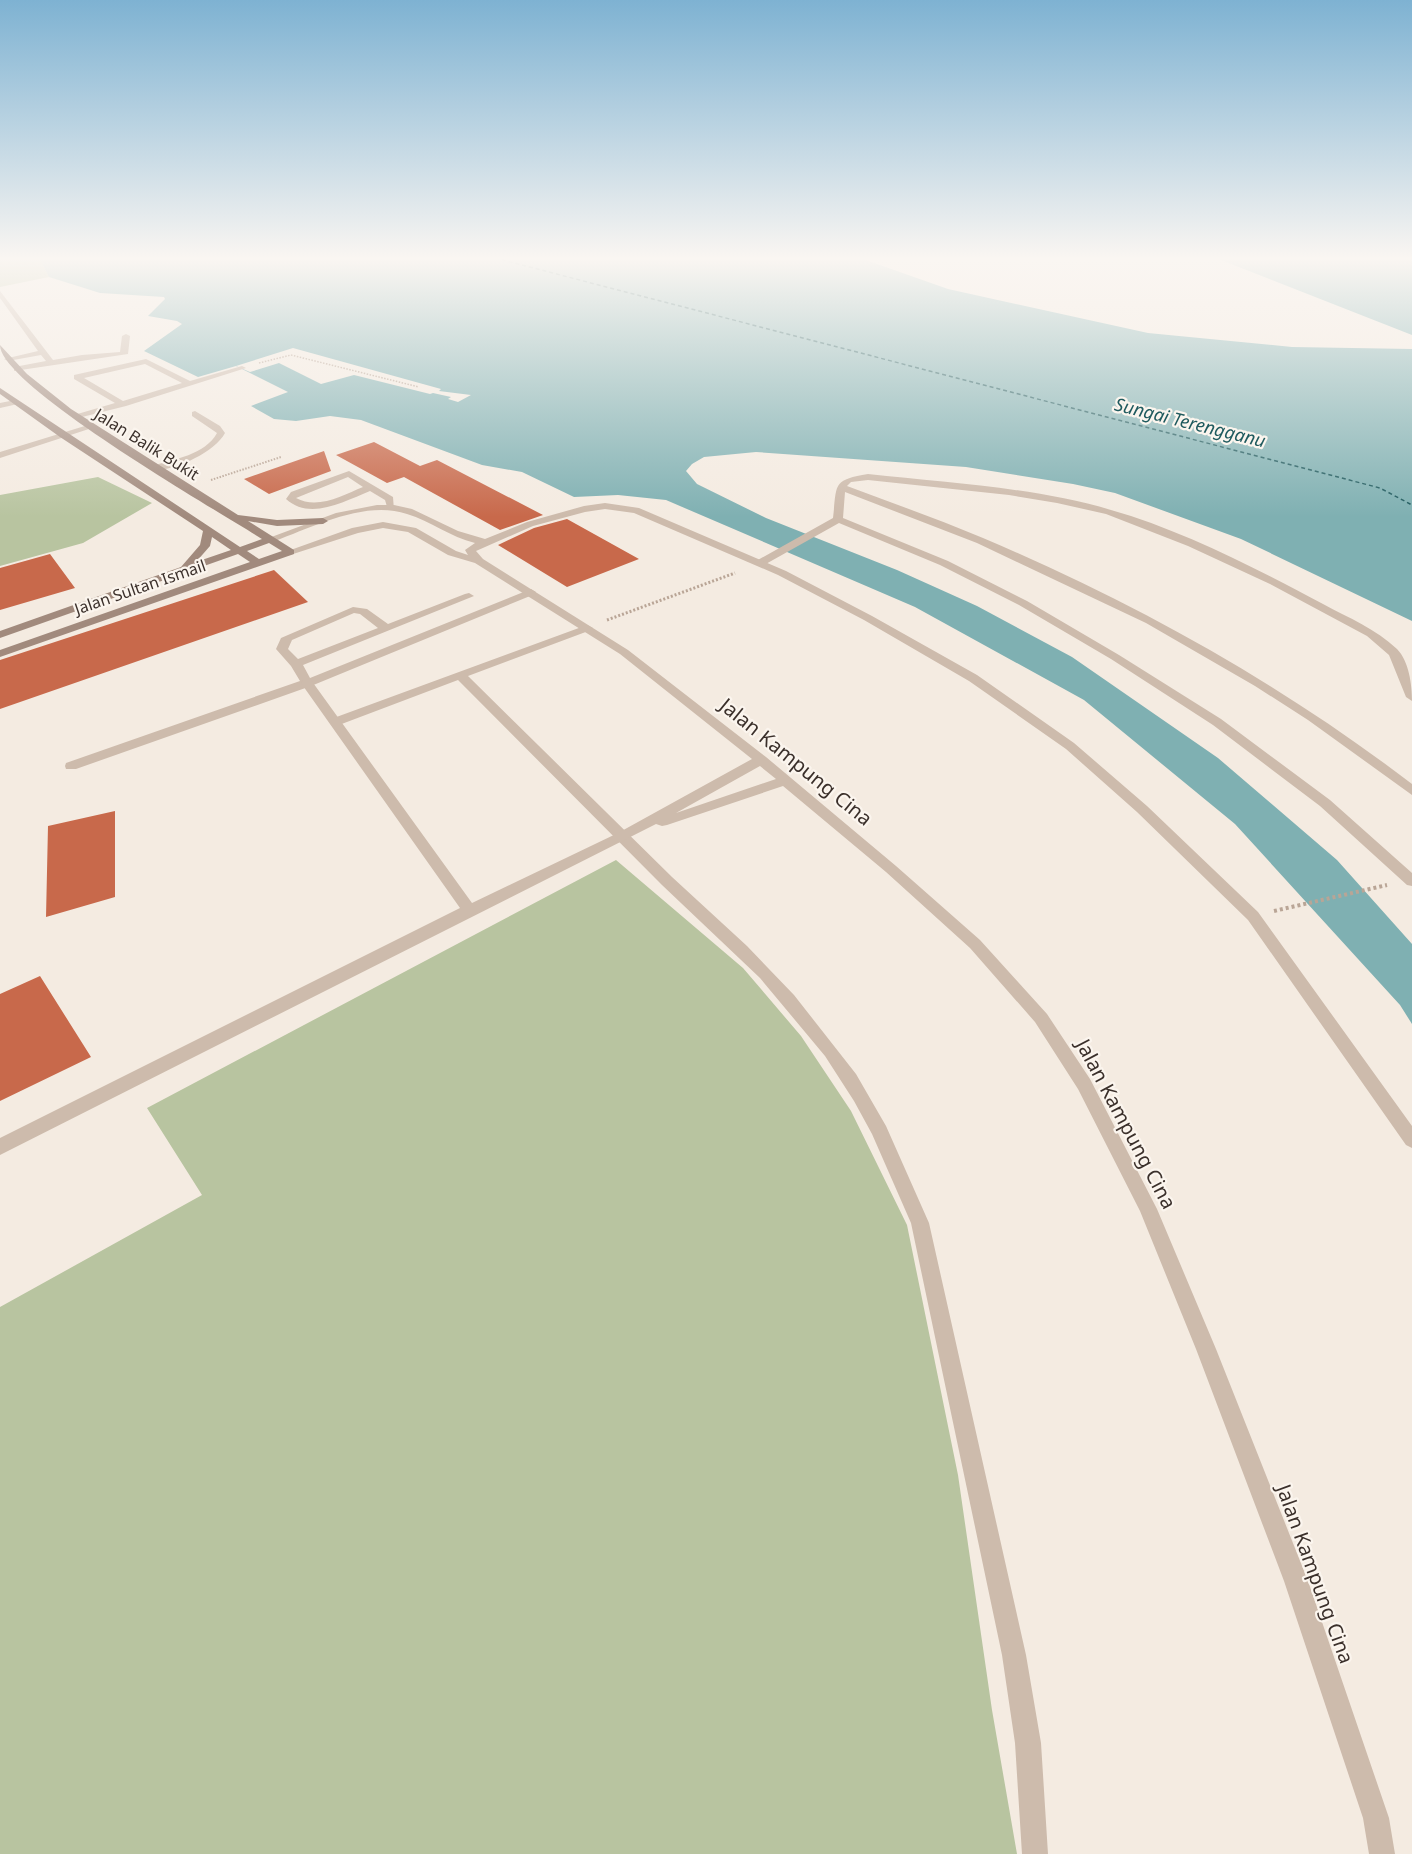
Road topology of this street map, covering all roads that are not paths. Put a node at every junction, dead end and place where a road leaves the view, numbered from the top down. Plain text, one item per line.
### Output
1 (38, 345) edge
2 (125, 345) edge
3 (0, 347) edge
4 (44, 352) junction
5 (8, 359) junction
6 (51, 362) junction
7 (242, 368) road end
8 (17, 369) junction
9 (190, 384) junction
10 (0, 390) edge
11 (15, 402) junction
12 (123, 404) junction
13 (0, 406) edge
14 (195, 414) dead end
15 (77, 417) junction
16 (91, 427) junction
17 (63, 435) junction
18 (0, 455) edge
19 (155, 468) junction
20 (370, 487) junction
21 (840, 488) junction
22 (392, 508) junction
23 (232, 515) junction
24 (838, 519) junction
25 (323, 521) junction
26 (208, 529) junction
27 (271, 539) junction
28 (486, 542) junction
29 (240, 550) junction
30 (291, 552) junction
31 (479, 561) junction
32 (258, 563) junction
33 (760, 563) junction
34 (177, 573) junction
35 (531, 592) junction
36 (469, 596) dead end
37 (386, 628) junction
38 (587, 628) junction
39 (0, 635) edge
40 (326, 652) junction
41 (0, 654) edge
42 (296, 664) junction
43 (347, 668) junction
44 (460, 675) junction
45 (307, 683) junction
46 (1412, 697) edge
47 (335, 722) junction
48 (761, 760) junction
49 (71, 766) dead end
50 (784, 781) junction
51 (1412, 791) edge
52 (622, 836) junction
53 (1412, 881) edge
54 (469, 910) junction
55 (1412, 1140) edge
56 (0, 1147) edge
57 (1035, 1854) edge
58 (1382, 1854) edge

1 - 4 street
2 - 6 street
3 - 5 main road, Jalan Balik Bukit
4 - 5 street
4 - 6 street
5 - 8 main road, Jalan Balik Bukit
6 - 8 street
7 - 9 street
8 - 15 main road, Jalan Balik Bukit
9 - 12 street
9 - 12 street
10 - 11 main road, Jalan Balik Bukit
11 - 13 street
11 - 17 main road, Jalan Balik Bukit
12 - 15 street
14 - 19 street
15 - 16 main road, Jalan Balik Bukit
16 - 17 street
16 - 19 main road, Jalan Balik Bukit
17 - 18 street
17 - 26 main road, Jalan Balik Bukit
19 - 23 main road, Jalan Balik Bukit
20 - 20 street
20 - 22 street
21 - 24 street
21 - 46 street
21 - 51 street
22 - 25 street
22 - 28 street
23 - 25 main road
23 - 27 main road, Jalan Balik Bukit
24 - 33 street
24 - 53 street
25 - 27 street
26 - 29 main road, Jalan Balik Bukit
26 - 34 main road
27 - 29 main road, Jalan Sultan Ismail
27 - 30 main road, Jalan Balik Bukit
28 - 31 street
28 - 33 street
29 - 32 main road, Jalan Balik Bukit
29 - 34 main road, Jalan Sultan Ismail
30 - 31 street, Jalan Kampung Cina
30 - 32 main road, Jalan Sultan Ismail
31 - 35 street, Jalan Kampung Cina
32 - 41 main road, Jalan Sultan Ismail
33 - 55 street
34 - 39 main road, Jalan Sultan Ismail
35 - 38 street, Jalan Kampung Cina
35 - 43 street
36 - 37 street
37 - 40 street
37 - 42 street
38 - 44 street
38 - 48 street, Jalan Kampung Cina
40 - 42 street
40 - 43 street
42 - 45 street
43 - 45 street
44 - 47 street
44 - 52 street
45 - 47 street
45 - 49 street
47 - 54 street
48 - 50 street, Jalan Kampung Cina
48 - 52 street
50 - 52 street
50 - 58 street, Jalan Kampung Cina
52 - 54 street
52 - 57 street
54 - 56 street

